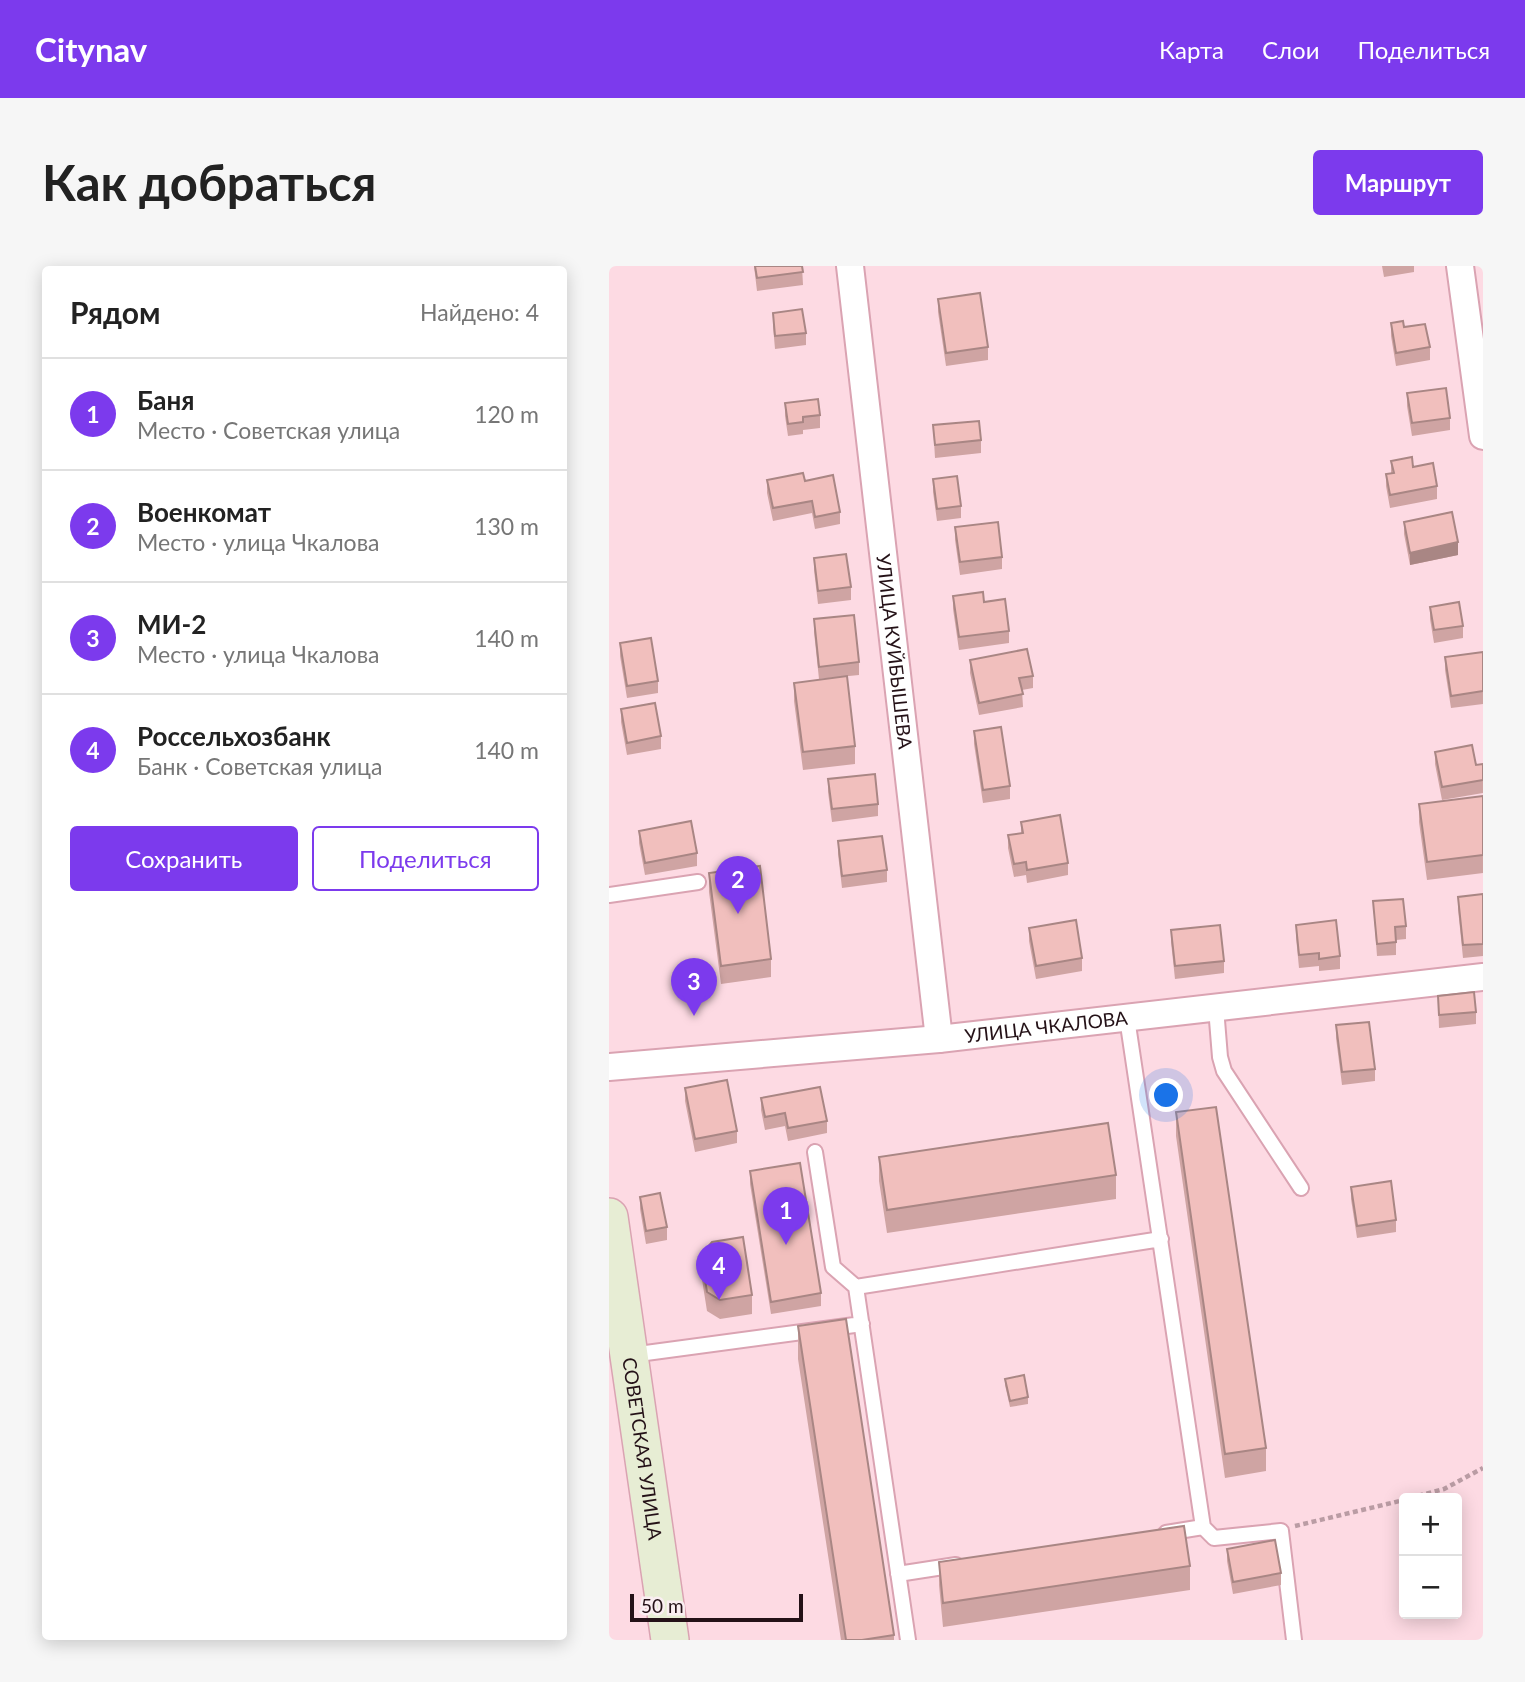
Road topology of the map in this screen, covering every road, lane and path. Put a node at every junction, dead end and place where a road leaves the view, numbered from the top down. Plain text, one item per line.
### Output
1 (850, 266) edge
2 (1460, 266) edge
3 (1483, 436) edge
4 (698, 882) dead end
5 (609, 895) edge
6 (1483, 977) edge
7 (1216, 1008) junction
8 (1127, 1018) junction
9 (939, 1039) junction
10 (609, 1067) edge
11 (815, 1152) dead end
12 (1301, 1188) dead end
13 (609, 1217) edge
14 (1161, 1239) junction
15 (856, 1287) junction
16 (862, 1324) junction
17 (629, 1355) junction
18 (1483, 1468) edge
19 (1429, 1493) edge
20 (1399, 1501) edge
21 (1203, 1527) junction
22 (1281, 1531) junction
23 (1147, 1536) edge
24 (968, 1563) edge
25 (898, 1574) junction
26 (670, 1640) edge
27 (908, 1640) edge
28 (1294, 1640) edge

1 - 9 street, УЛИЦА КУЙБЫШЕВА
2 - 3 street
4 - 5 lane
6 - 7 street, УЛИЦА ЧКАЛОВА
7 - 8 street, УЛИЦА ЧКАЛОВА
7 - 12 lane
8 - 9 street, УЛИЦА ЧКАЛОВА
8 - 14 lane
9 - 10 street, УЛИЦА ЧКАЛОВА
11 - 15 lane
13 - 17 street, СОВЕТСКАЯ УЛИЦА
14 - 15 lane
14 - 21 lane
15 - 16 lane
16 - 17 lane
16 - 25 lane
17 - 26 street, СОВЕТСКАЯ УЛИЦА
18 - 19 path
20 - 22 path
21 - 22 lane
21 - 23 lane
22 - 28 lane
24 - 25 lane
25 - 27 lane

